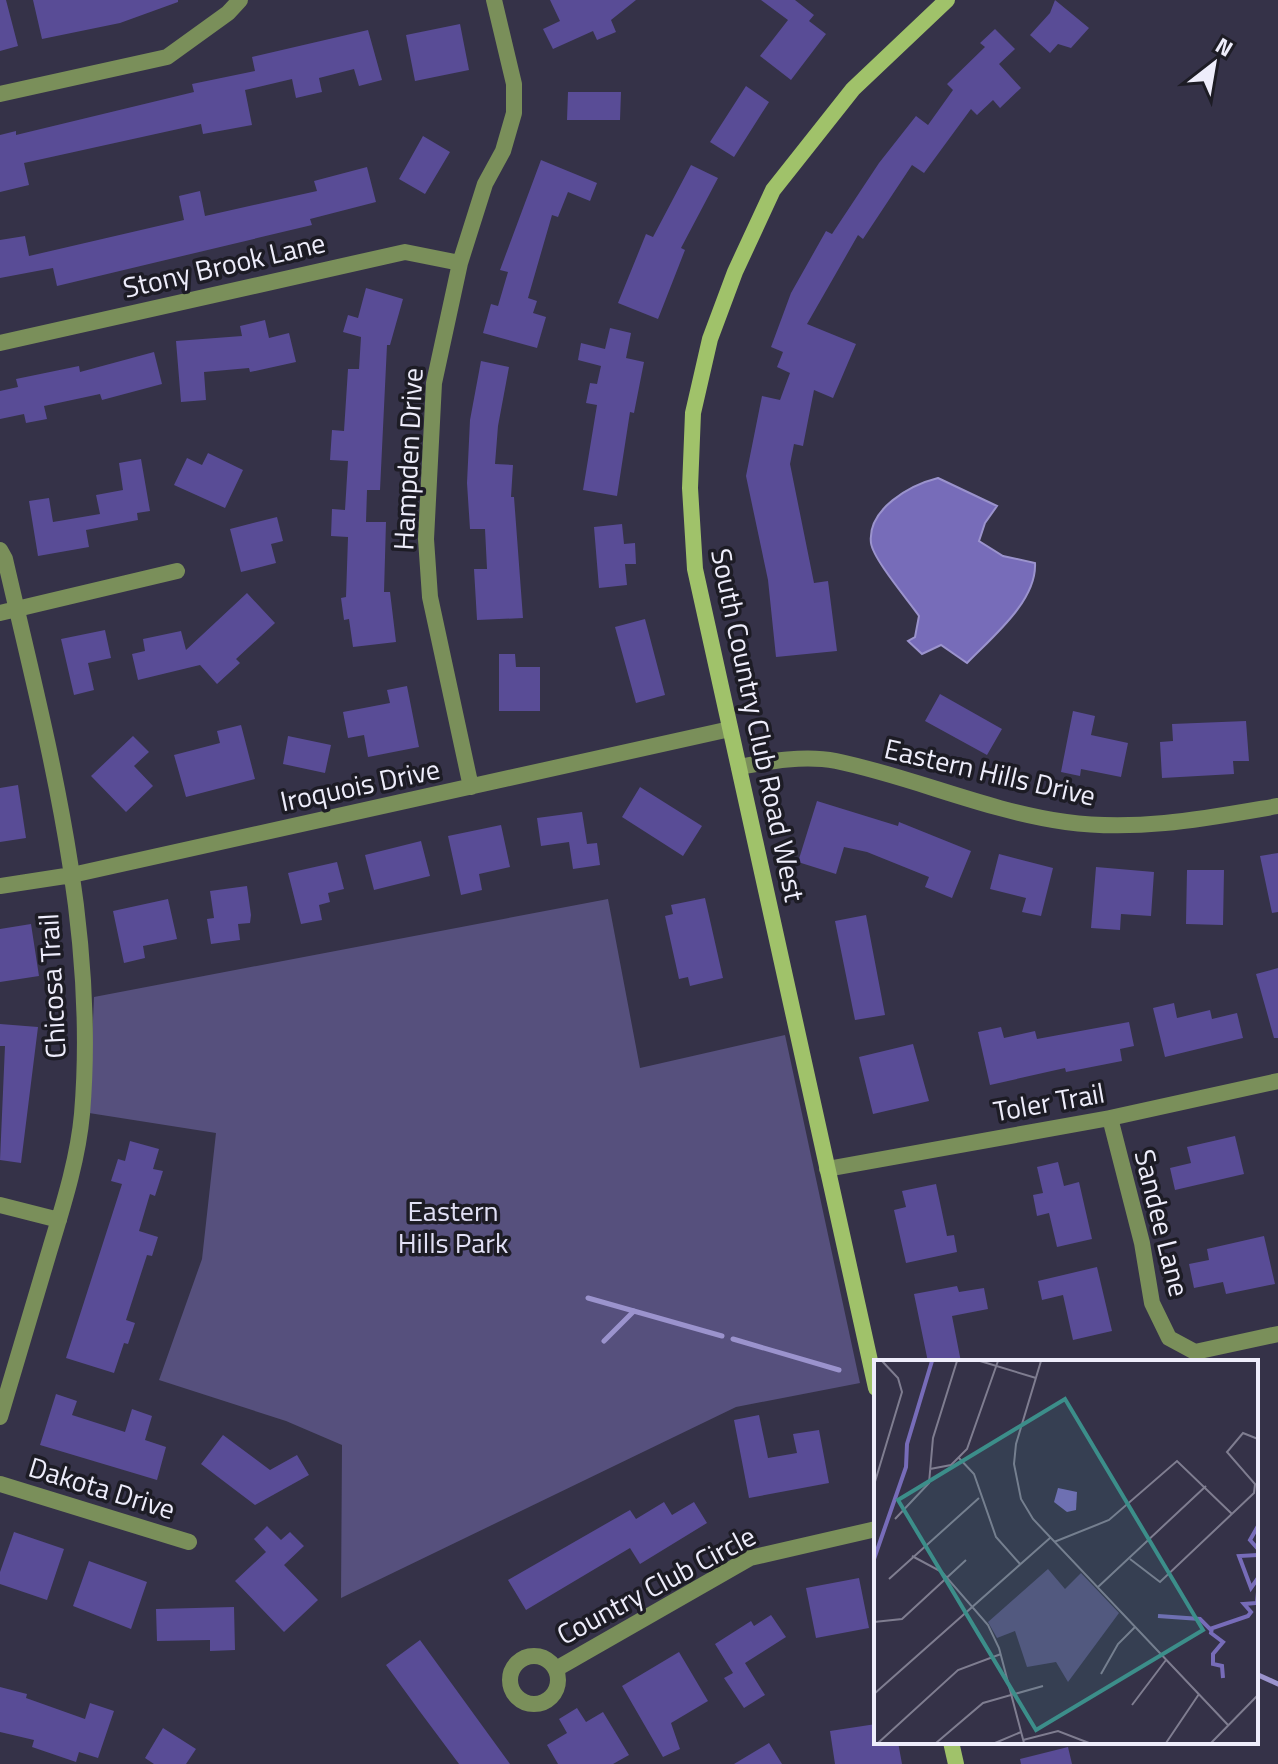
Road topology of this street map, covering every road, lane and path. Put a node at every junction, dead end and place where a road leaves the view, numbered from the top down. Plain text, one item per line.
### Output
1 (240, 0) edge
2 (494, 0) edge
3 (947, 0) edge
4 (0, 94) edge
5 (460, 263) junction
6 (0, 343) edge
7 (0, 550) edge
8 (177, 571) dead end
9 (8, 611) edge
10 (730, 729) junction
11 (739, 767) junction
12 (471, 787) junction
13 (1278, 806) edge
14 (72, 875) junction
15 (0, 886) edge
16 (1278, 1081) edge
17 (1110, 1118) junction
18 (827, 1169) junction
19 (0, 1205) edge
20 (59, 1220) junction
21 (1278, 1334) edge
22 (874, 1379) edge
23 (0, 1417) edge
24 (0, 1484) edge
25 (874, 1529) edge
26 (189, 1542) dead end
27 (556, 1669) dead end
28 (951, 1744) edge
29 (956, 1764) edge

1 - 4 street
2 - 5 street, Hampden Drive
3 - 10 street, South Country Club Road West
5 - 6 street, Stony Brook Lane
5 - 12 street, Hampden Drive
7 - 9 street, Chicosa Trail
8 - 9 street
9 - 14 street, Chicosa Trail
10 - 11 street, South Country Club Road West
10 - 12 street, Iroquois Drive
11 - 13 street, Eastern Hills Drive
11 - 18 street, South Country Club Road West
12 - 14 street, Iroquois Drive
14 - 15 street, Iroquois Drive
14 - 20 street, Chicosa Trail
16 - 17 street, Toler Trail
17 - 18 street, Toler Trail
17 - 21 street, Sandee Lane
18 - 22 street, South Country Club Road West
19 - 20 street
20 - 23 street, Chicosa Trail
24 - 26 street, Dakota Drive
25 - 27 street, Country Club Circle
28 - 29 street

